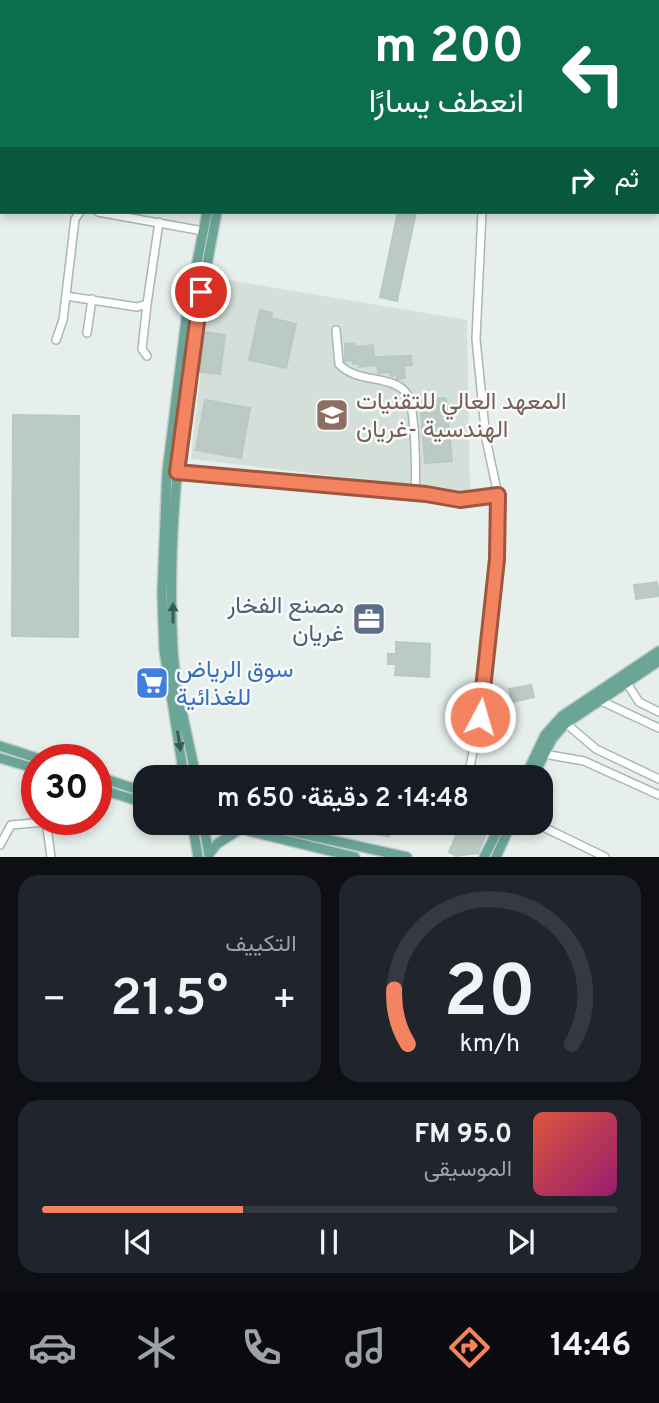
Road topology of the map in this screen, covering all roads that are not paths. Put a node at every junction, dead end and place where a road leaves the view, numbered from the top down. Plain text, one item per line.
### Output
1 (69, 214) edge
2 (79, 214) edge
3 (110, 214) edge
4 (207, 214) edge
5 (216, 214) edge
6 (482, 214) edge
7 (159, 222) junction
8 (74, 224) junction
9 (203, 231) junction
10 (205, 249) junction
11 (66, 296) junction
12 (92, 299) junction
13 (147, 304) junction
14 (336, 330) dead end
15 (87, 334) dead end
16 (56, 340) dead end
17 (147, 356) dead end
18 (172, 472) junction
19 (415, 493) junction
20 (498, 495) junction
21 (169, 651) junction
22 (659, 651) edge
23 (659, 661) edge
24 (624, 679) junction
25 (599, 700) junction
26 (659, 712) edge
27 (562, 721) junction
28 (659, 728) edge
29 (0, 746) edge
30 (21, 753) edge
31 (544, 754) junction
32 (0, 758) edge
33 (21, 764) edge
34 (183, 765) edge
35 (194, 765) edge
36 (470, 765) edge
37 (530, 765) edge
38 (539, 765) edge
39 (659, 779) edge
40 (112, 781) edge
41 (133, 788) edge
42 (112, 793) edge
43 (659, 795) edge
44 (133, 799) edge
45 (21, 824) edge
46 (553, 832) edge
47 (47, 835) edge
48 (194, 835) edge
49 (205, 835) edge
50 (231, 835) edge
51 (260, 835) edge
52 (305, 835) edge
53 (495, 835) edge
54 (506, 835) edge
55 (0, 845) edge
56 (354, 846) junction
57 (209, 855) edge
58 (51, 857) edge
59 (198, 857) edge
60 (353, 857) edge
61 (407, 857) edge
62 (484, 857) edge
63 (496, 857) edge
64 (605, 857) edge

1 - 8 street
2 - 8 street
3 - 7 street
4 - 9 main road
5 - 10 main road
6 - 20 street
7 - 9 street
7 - 13 street
8 - 11 street
9 - 10 main road
10 - 18 main road
11 - 12 street
11 - 16 street
12 - 13 street
12 - 15 street
13 - 17 street
14 - 19 street
18 - 19 street
18 - 21 main road
19 - 20 street
20 - 36 street
21 -> 34 main road
21 - 35 main road
22 - 24 main road
23 - 24 main road
24 - 25 main road
24 - 26 street
24 - 27 main road
25 - 27 main road
25 - 28 street
27 - 31 main road
27 - 37 main road
27 - 39 street
29 - 30 main road
31 - 38 main road
31 - 43 street
32 - 33 main road
40 - 41 main road
42 - 44 main road
45 - 55 street
46 - 64 street
47 - 58 street
48 - 59 main road
49 - 57 main road
50 - 57 main road
51 - 60 main road
52 - 56 main road
53 - 62 main road
54 - 63 main road
56 - 60 main road
56 - 61 main road

